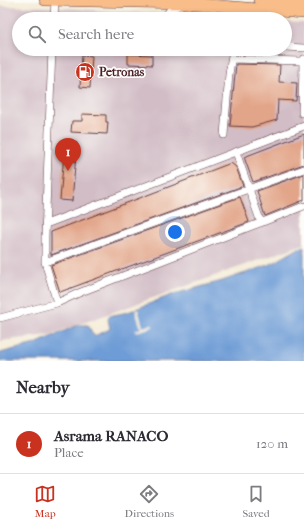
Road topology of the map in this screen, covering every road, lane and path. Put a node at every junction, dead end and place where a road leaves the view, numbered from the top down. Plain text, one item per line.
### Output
1 (45, 0) edge
2 (55, 0) edge
3 (259, 0) edge
4 (304, 3) edge
5 (185, 4) junction
6 (54, 12) edge
7 (168, 12) edge
8 (291, 12) edge
9 (292, 12) edge
10 (304, 13) edge
11 (292, 47) edge
12 (304, 48) edge
13 (52, 56) edge
14 (232, 56) edge
15 (232, 59) junction
16 (304, 60) edge
17 (302, 113) dead end
18 (304, 126) edge
19 (224, 135) dead end
20 (236, 152) junction
21 (304, 169) edge
22 (249, 189) junction
23 (304, 206) edge
24 (261, 223) junction
25 (46, 224) junction
26 (45, 262) junction
27 (57, 303) junction
28 (0, 318) edge

1 - 2 highway
2 - 5 highway
2 - 6 street
3 - 4 highway
5 - 7 street
5 - 8 highway
9 - 10 highway
11 - 12 street
13 - 25 street
14 - 15 street
15 - 16 street
15 - 19 street
16 - 17 street
18 - 20 street
20 - 22 street
20 - 25 street
21 - 22 street
22 - 24 street
22 - 26 street
23 - 24 street
24 - 27 street
25 - 26 street
26 - 27 street
27 - 28 street

